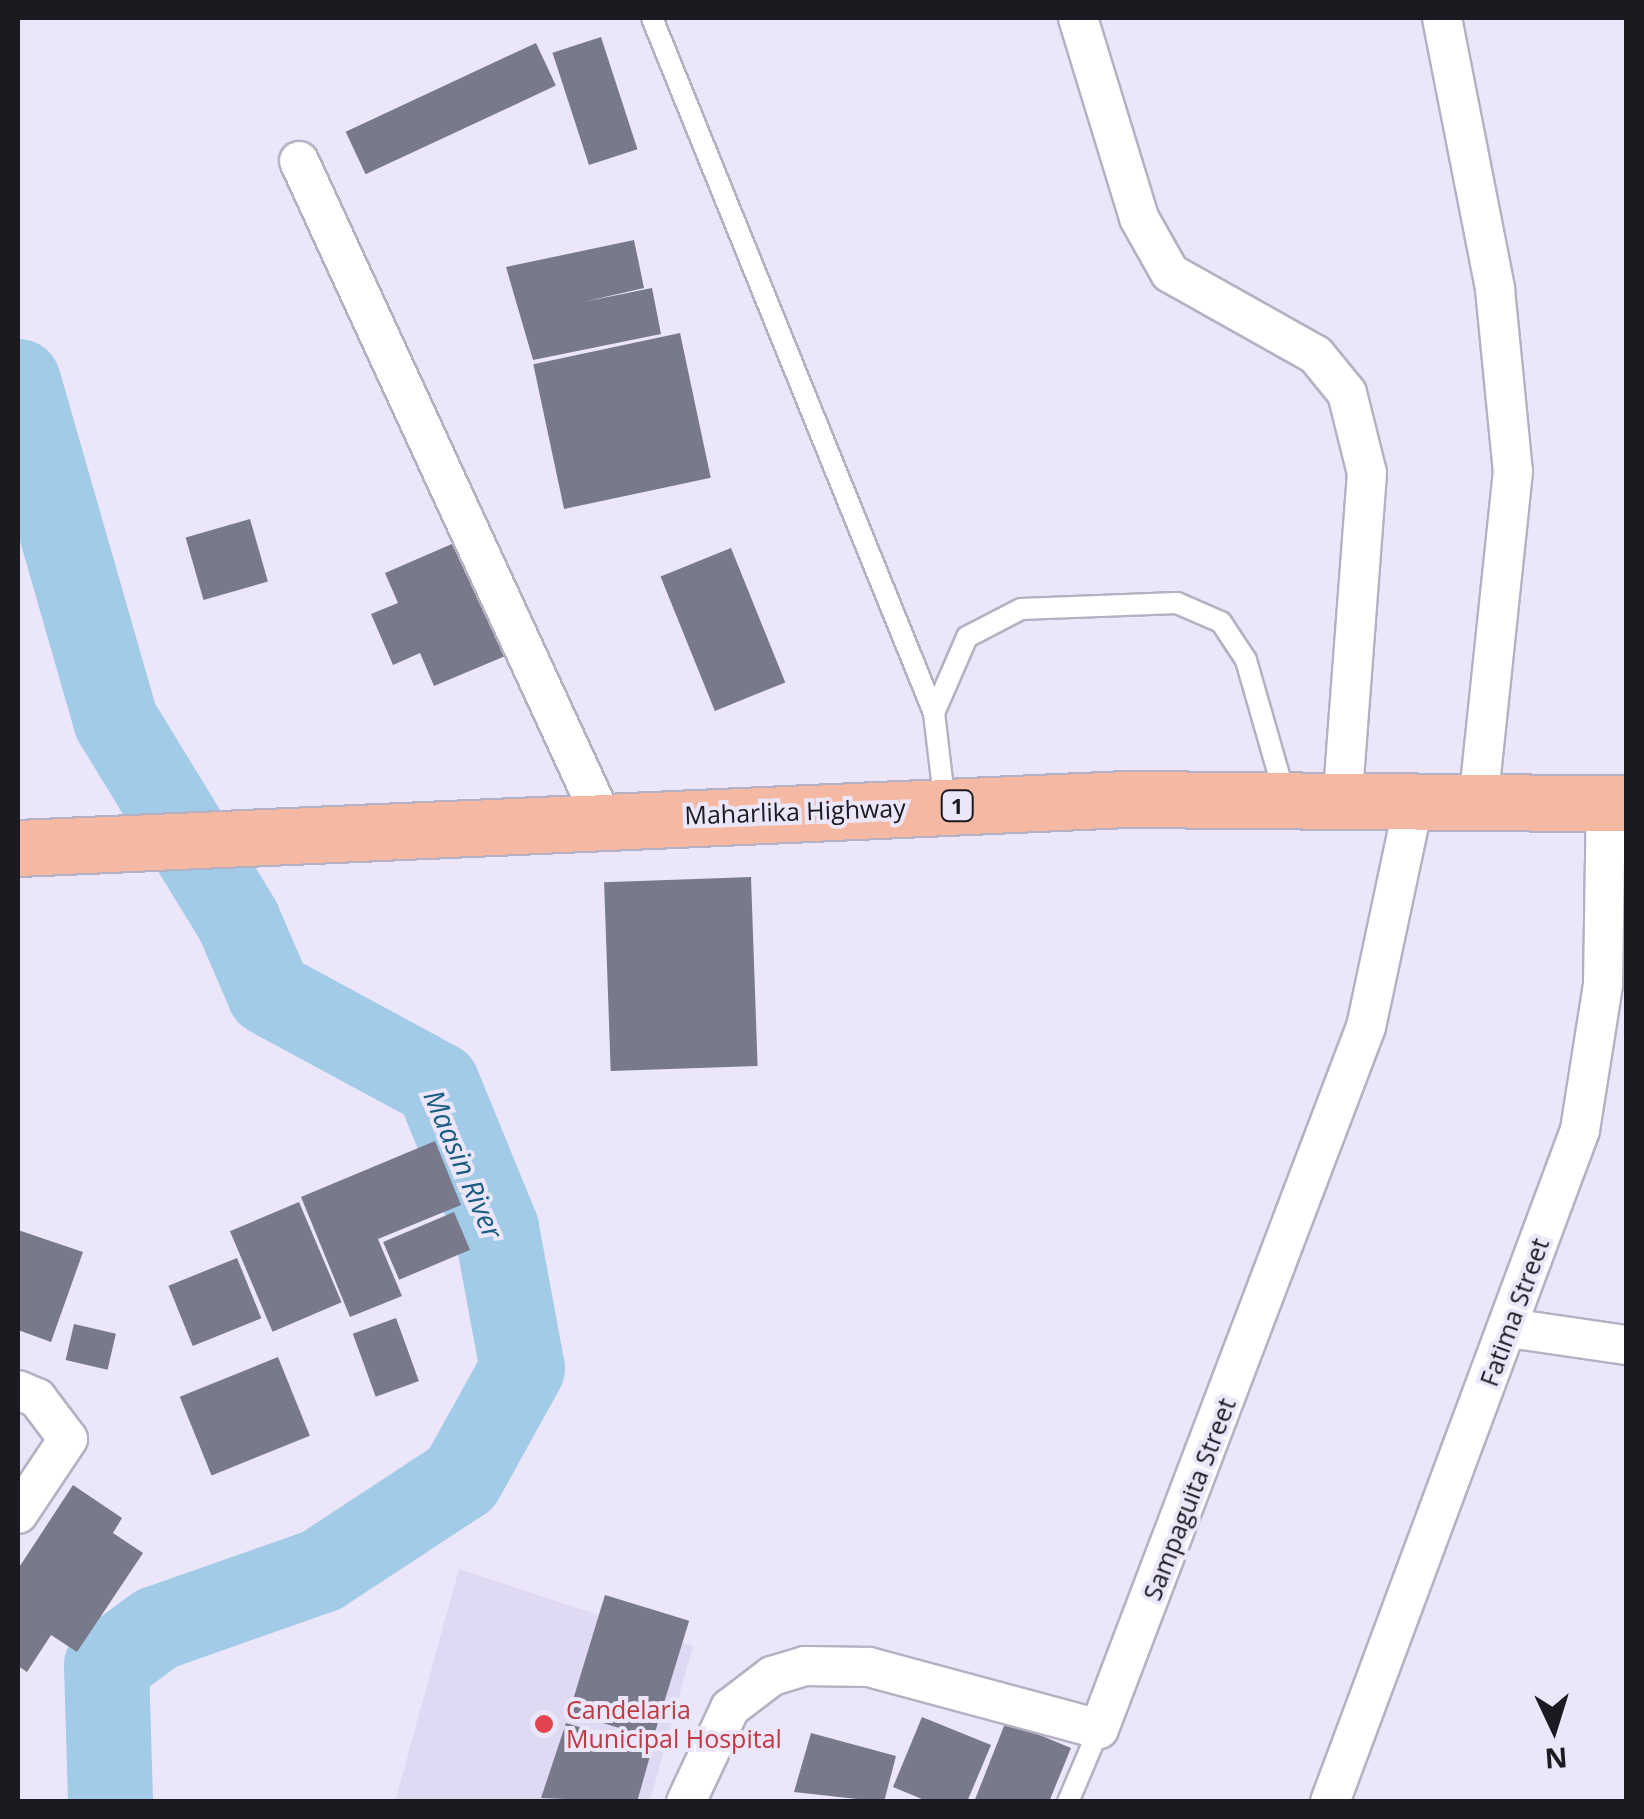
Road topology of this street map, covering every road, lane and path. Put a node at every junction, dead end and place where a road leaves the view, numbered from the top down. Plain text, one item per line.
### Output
1 (652, 18) edge
2 (1078, 18) edge
3 (1442, 18) edge
4 (300, 162) dead end
5 (934, 713) junction
6 (1344, 795) junction
7 (1284, 796) junction
8 (1415, 796) junction
9 (1479, 796) junction
10 (1616, 802) edge
11 (946, 806) junction
12 (602, 818) junction
13 (18, 848) edge
14 (1509, 1328) junction
15 (1626, 1344) edge
16 (18, 1390) edge
17 (18, 1514) edge
18 (1099, 1729) junction
19 (686, 1802) edge
20 (1068, 1802) edge
21 (1330, 1802) edge

1 - 5 lane
2 - 6 street
3 - 9 street
4 - 12 street
5 - 7 lane
5 - 11 lane
6 - 7 main road, Maharlika Highway / 1
6 - 8 main road, Maharlika Highway / 1
7 - 11 main road, Maharlika Highway / 1
8 - 9 main road, Maharlika Highway / 1
8 - 18 street, Sampaguita Street
9 - 10 main road, Maharlika Highway / 1
10 - 14 street, Fatima Street
11 - 12 main road, Maharlika Highway / 1
12 - 13 main road, Maharlika Highway / 1
14 - 15 street
14 - 21 street, Fatima Street
16 - 17 street
18 - 19 street
18 - 20 lane

